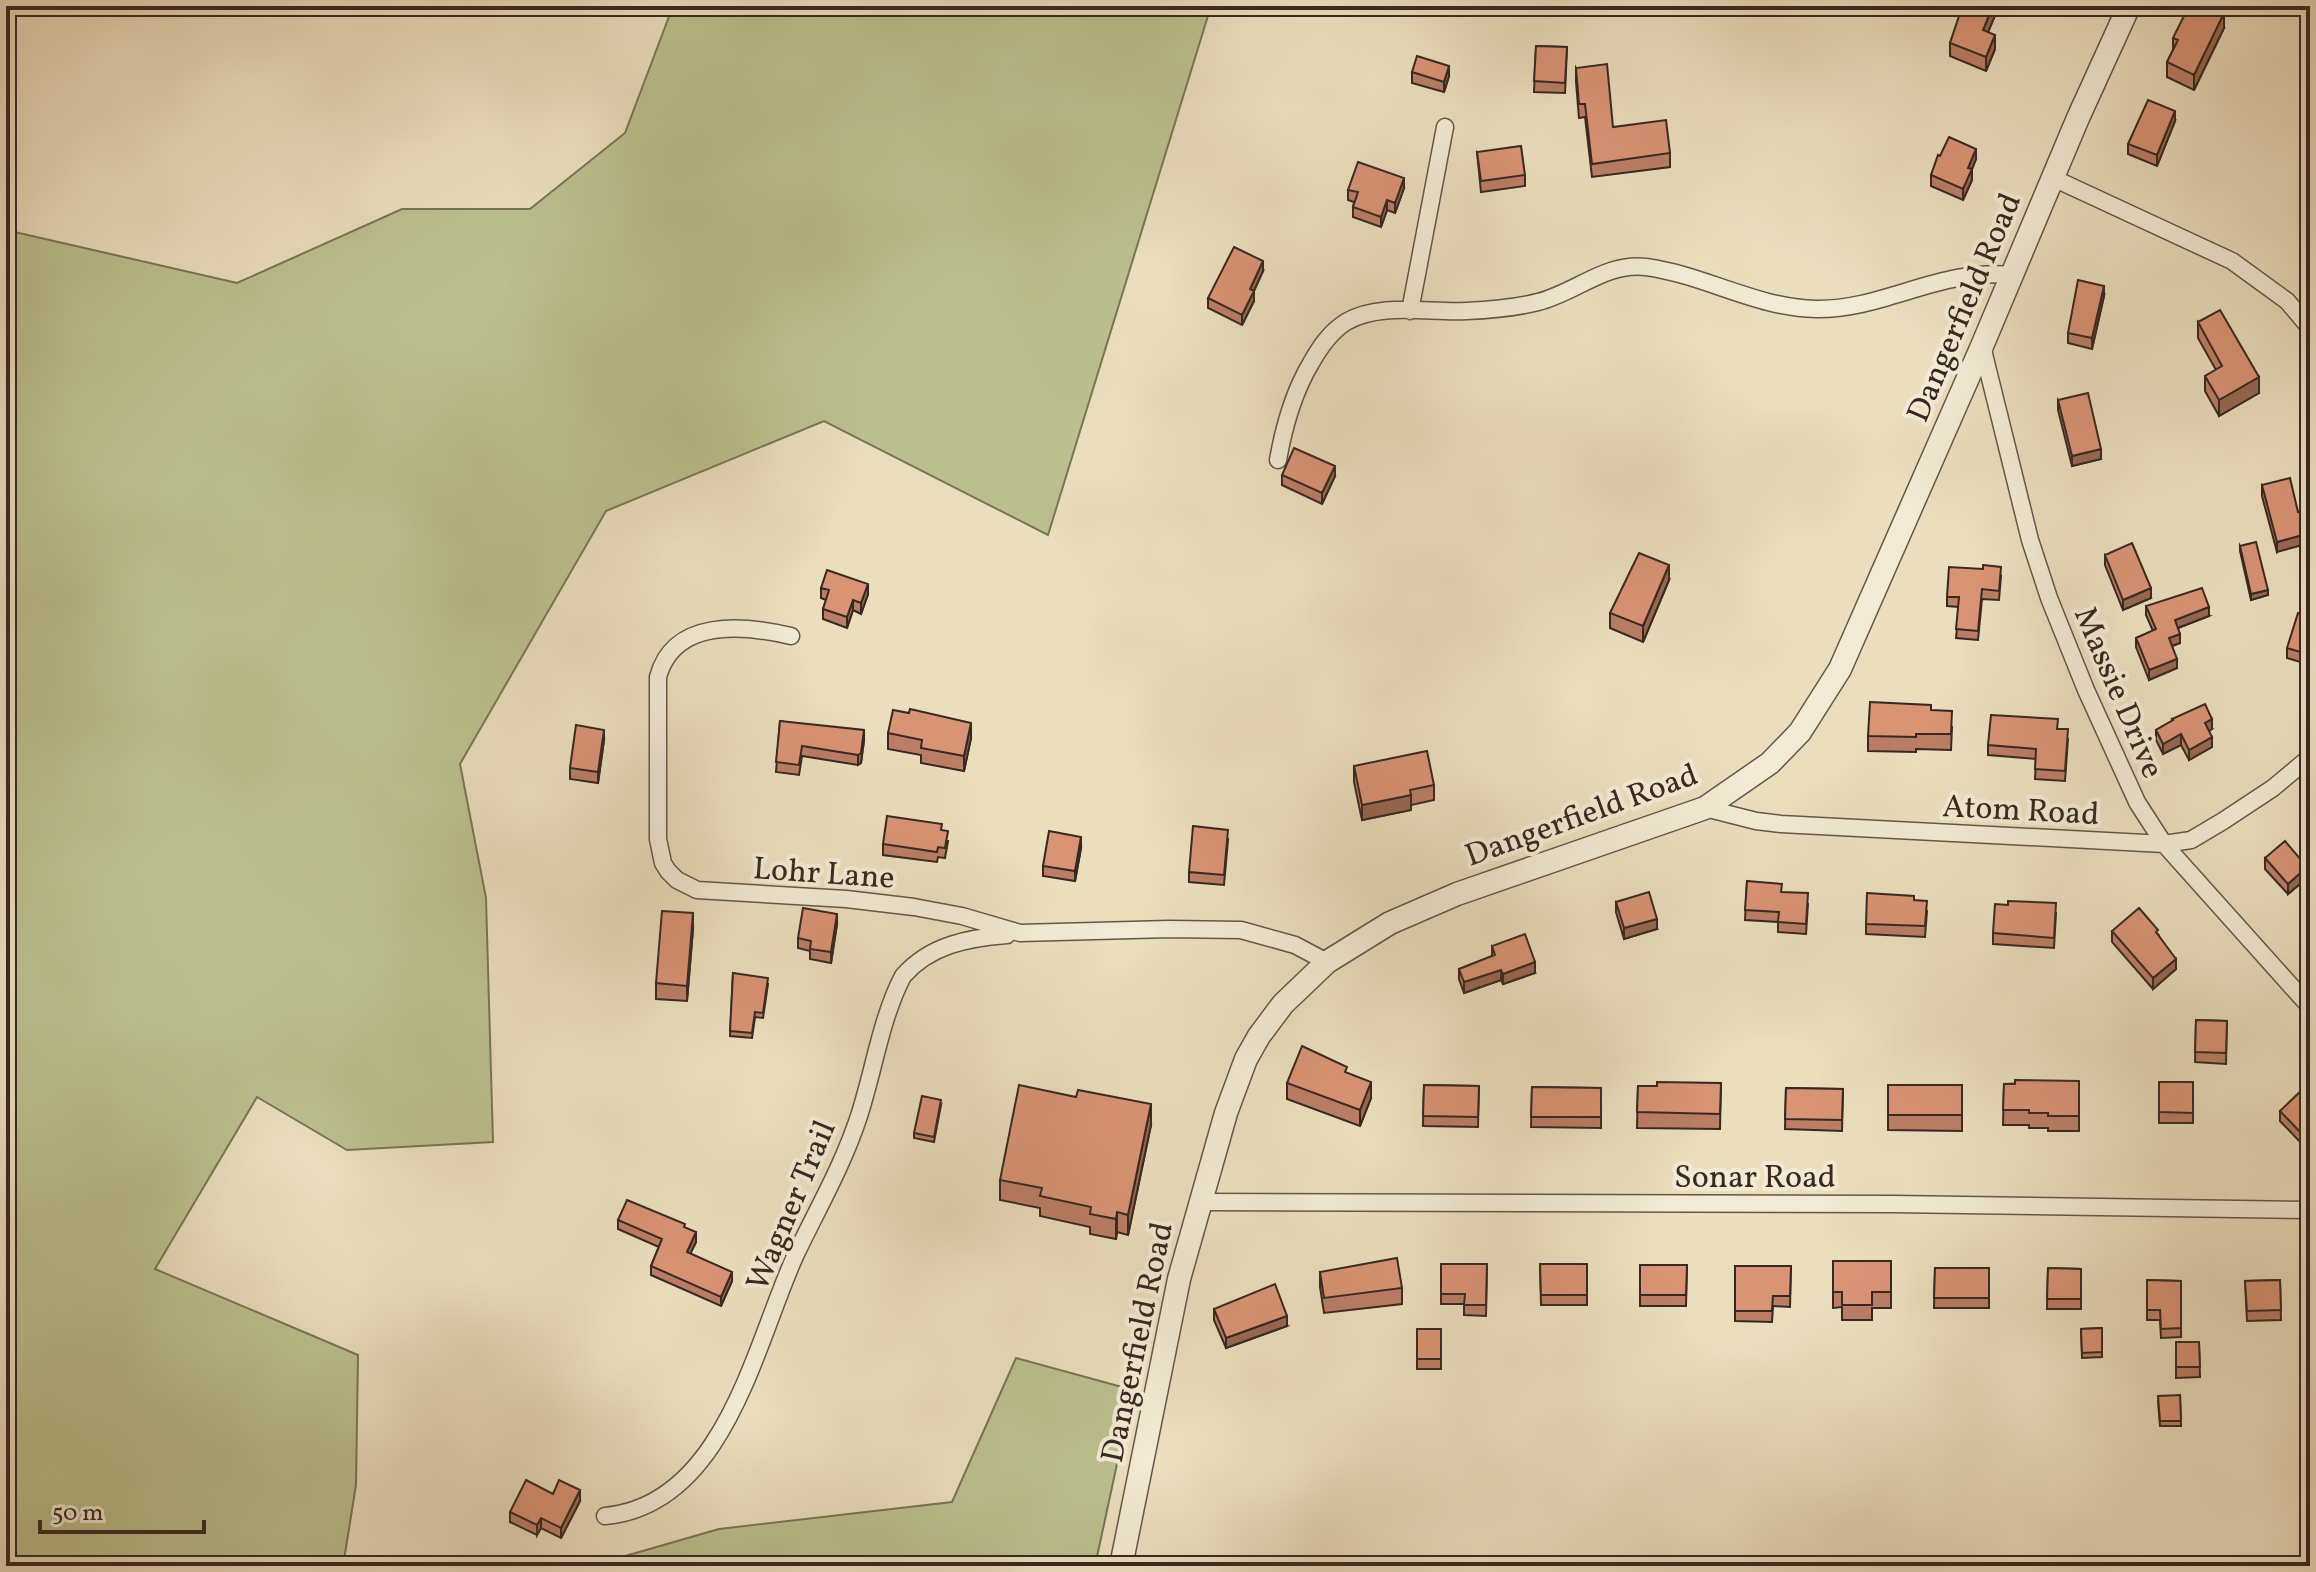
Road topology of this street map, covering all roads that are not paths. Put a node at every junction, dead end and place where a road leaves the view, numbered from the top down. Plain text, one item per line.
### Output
1 (2129, 6) edge
2 (1445, 127) dead end
3 (2053, 178) junction
4 (2012, 275) junction
5 (1410, 311) junction
6 (2310, 328) edge
7 (1982, 346) junction
8 (1278, 460) dead end
9 (791, 636) dead end
10 (2310, 757) edge
11 (1705, 808) junction
12 (2164, 844) junction
13 (1020, 933) junction
14 (1327, 962) junction
15 (2310, 1007) edge
16 (1200, 1202) junction
17 (2310, 1210) edge
18 (605, 1516) dead end
19 (1121, 1566) edge

1 - 3 street, Dangerfield Road
2 - 5 street
3 - 4 street, Dangerfield Road
3 - 6 street
4 - 5 street
4 - 7 street, Dangerfield Road
5 - 8 street
7 - 11 street, Dangerfield Road
7 - 12 street, Massie Drive
9 - 13 street, Lohr Lane
10 - 12 street, Atom Road
11 - 12 street, Atom Road
11 - 14 street, Dangerfield Road
12 - 15 street, Massie Drive
13 - 14 street, Lohr Lane
13 - 18 street, Wagner Trail
14 - 16 street, Dangerfield Road
16 - 17 street, Sonar Road
16 - 19 street, Dangerfield Road

